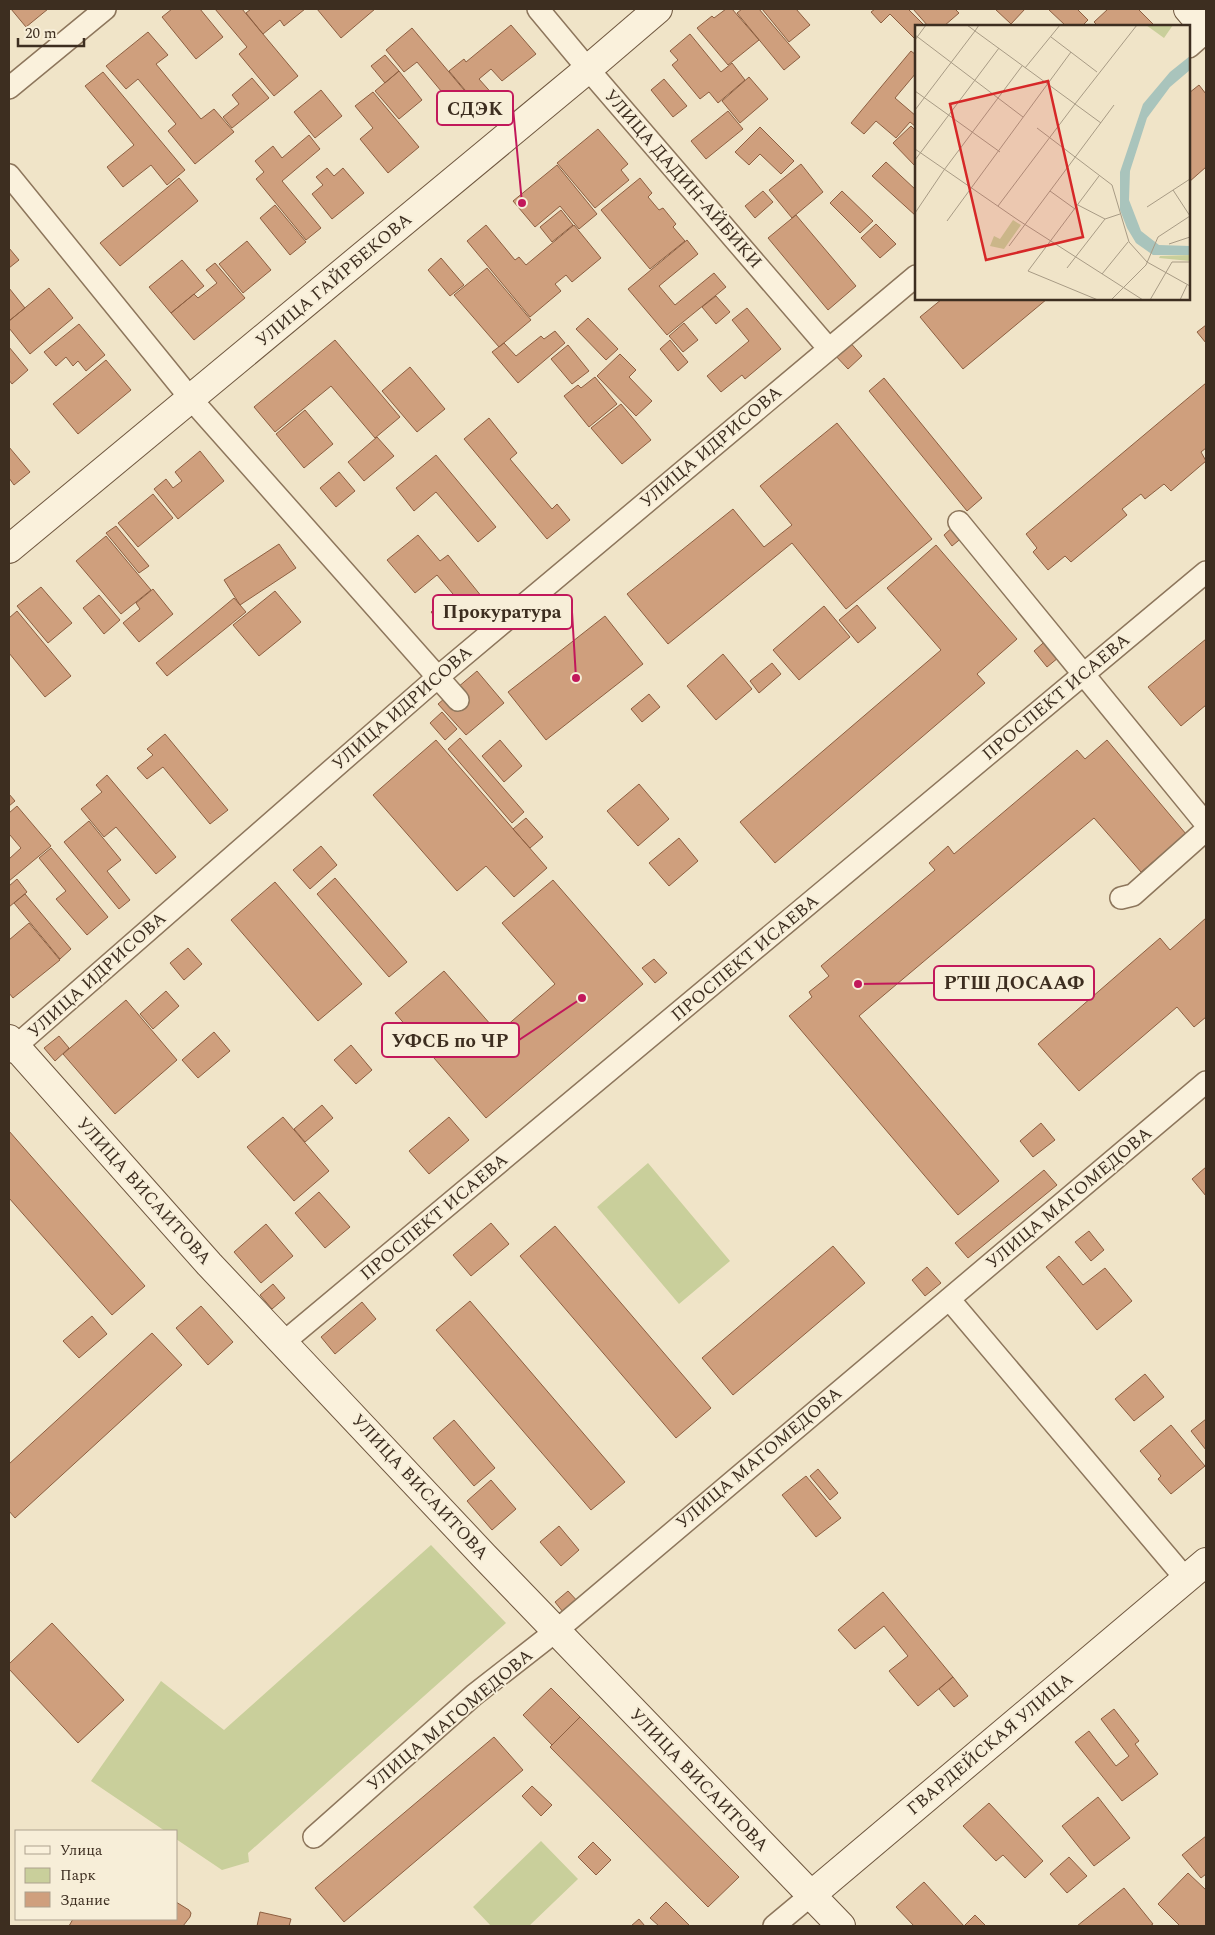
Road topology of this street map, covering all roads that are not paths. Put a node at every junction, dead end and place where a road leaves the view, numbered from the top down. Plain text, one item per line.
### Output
1 (105, 9) edge
2 (538, 9) edge
3 (658, 9) edge
4 (1188, 9) edge
5 (1206, 31) edge
6 (1190, 46) edge
7 (588, 69) junction
8 (9, 88) edge
9 (9, 175) edge
10 (915, 277) edge
11 (829, 349) junction
12 (191, 399) junction
13 (959, 522) dead end
14 (9, 549) edge
15 (1206, 572) edge
16 (1083, 674) junction
17 (438, 677) junction
18 (458, 700) dead end
19 (1206, 824) edge
20 (1206, 830) edge
21 (1121, 898) dead end
22 (11, 1046) edge
23 (1206, 1082) edge
24 (949, 1299) junction
25 (284, 1342) junction
26 (1206, 1562) edge
27 (1186, 1579) junction
28 (556, 1631) junction
29 (314, 1837) dead end
30 (810, 1896) junction
31 (774, 1926) edge
32 (840, 1926) edge

1 - 8 street
2 - 7 street, УЛИЦА ДАДИН-АЙБИКИ
3 - 7 main road, УЛИЦА ГАЙРБЕКОВА
4 - 5 main road
5 - 6 street
7 - 11 street, УЛИЦА ДАДИН-АЙБИКИ
7 - 12 main road, УЛИЦА ГАЙРБЕКОВА
9 - 12 street
10 - 11 street, УЛИЦА ИДРИСОВА
11 - 17 street, УЛИЦА ИДРИСОВА
12 - 14 main road, УЛИЦА ГАЙРБЕКОВА
12 - 17 street
13 - 16 street
15 - 16 street, ПРОСПЕКТ ИСАЕВА
16 - 19 street
16 - 25 street, ПРОСПЕКТ ИСАЕВА
17 - 18 street
17 - 22 street, УЛИЦА ИДРИСОВА
20 - 21 street
22 - 25 main road, УЛИЦА ВИСАИТОВА
23 - 24 street, УЛИЦА МАГОМЕДОВА
24 - 27 street
24 - 28 street, УЛИЦА МАГОМЕДОВА
25 - 28 main road, УЛИЦА ВИСАИТОВА
26 - 27 main road, ГВАРДЕЙСКАЯ УЛИЦА
27 - 30 main road, ГВАРДЕЙСКАЯ УЛИЦА
28 - 29 street, УЛИЦА МАГОМЕДОВА
28 - 30 main road, УЛИЦА ВИСАИТОВА
30 - 31 street, ГВАРДЕЙСКАЯ УЛИЦА
30 - 32 main road, УЛИЦА ВИСАИТОВА

